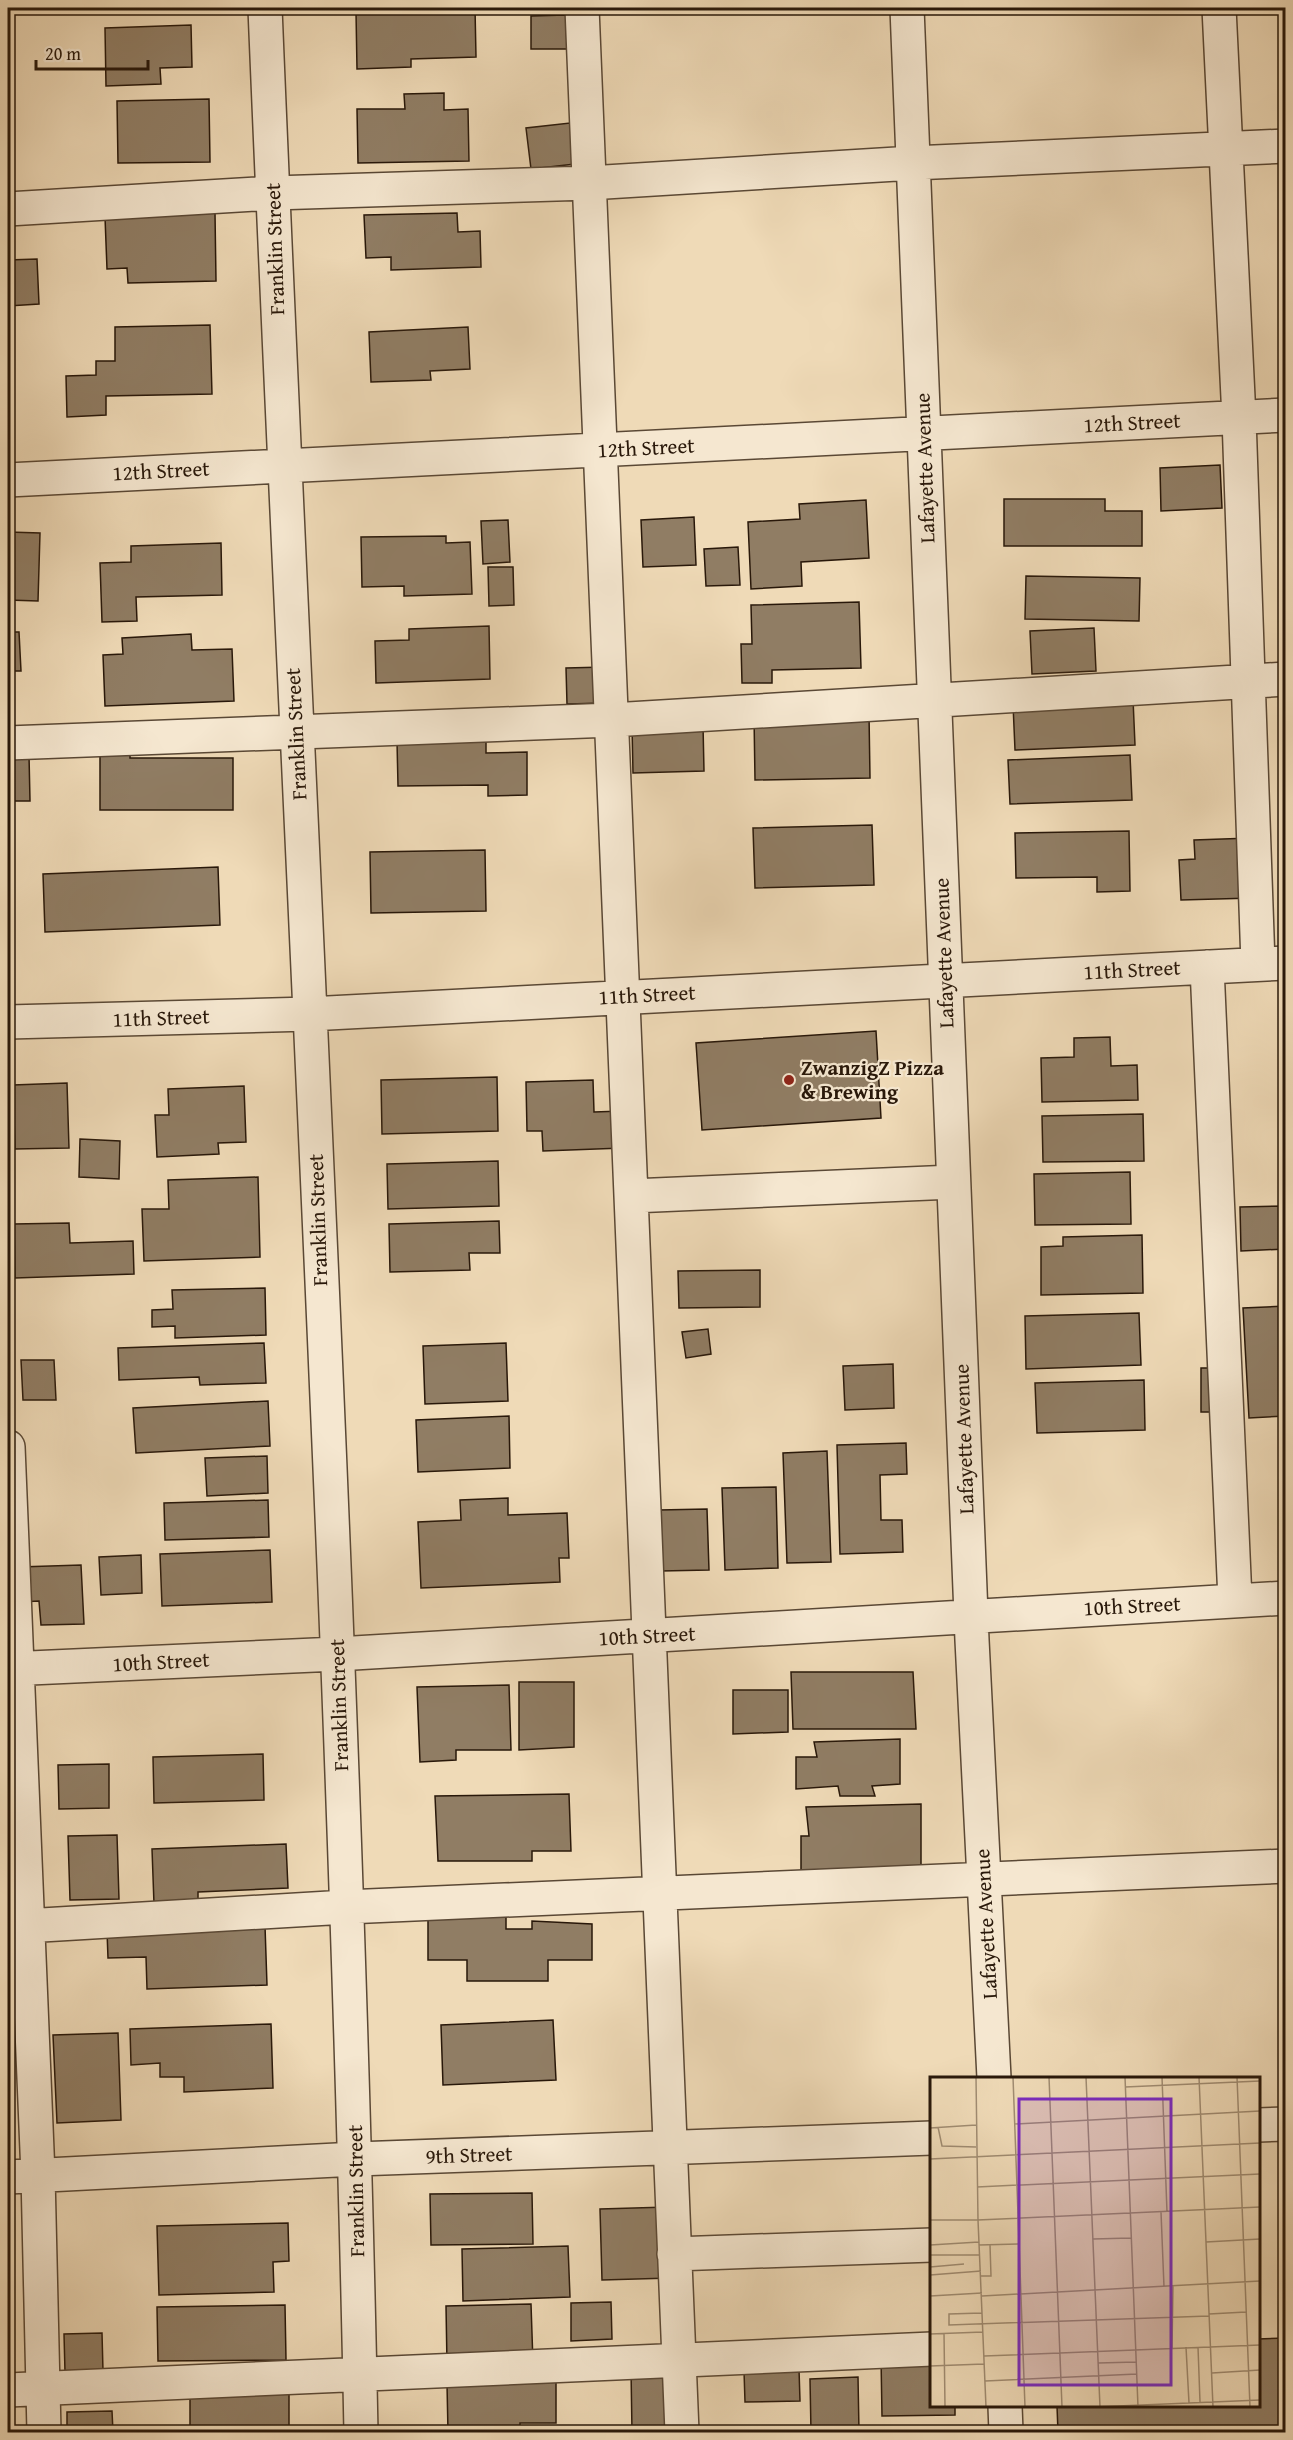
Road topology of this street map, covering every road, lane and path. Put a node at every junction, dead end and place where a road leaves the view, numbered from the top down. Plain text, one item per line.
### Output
1 (265, 8) edge
2 (582, 8) edge
3 (908, 8) edge
4 (1219, 8) edge
5 (1286, 146) edge
6 (1226, 150) junction
7 (914, 163) junction
8 (589, 183) junction
9 (273, 193) junction
10 (8, 209) edge
11 (1286, 416) edge
12 (1239, 418) junction
13 (924, 434) junction
14 (600, 450) junction
15 (284, 465) junction
16 (8, 480) edge
17 (1286, 679) edge
18 (1248, 681) junction
19 (934, 702) junction
20 (612, 720) junction
21 (296, 730) junction
22 (8, 743) edge
23 (1272, 963) edge
24 (1207, 967) junction
25 (946, 979) junction
26 (624, 997) junction
27 (309, 1014) junction
28 (8, 1022) edge
29 (953, 1182) junction
30 (632, 1196) junction
31 (8, 1448) edge
32 (1286, 1598) edge
33 (1235, 1600) junction
34 (971, 1616) junction
35 (650, 1635) junction
36 (337, 1654) junction
37 (12, 1669) edge
38 (1286, 1866) edge
39 (984, 1880) junction
40 (661, 1894) junction
41 (346, 1907) junction
42 (18, 1927) edge
43 (994, 2077) edge
44 (1286, 2124) edge
45 (1260, 2125) edge
46 (930, 2138) edge
47 (669, 2148) junction
48 (356, 2159) junction
49 (23, 2176) edge
50 (930, 2245) edge
51 (674, 2254) junction
52 (930, 2349) edge
53 (678, 2359) junction
54 (360, 2375) junction
55 (43, 2388) junction
56 (8, 2390) edge
57 (1005, 2407) edge
58 (44, 2433) edge
59 (361, 2433) edge
60 (682, 2433) edge
61 (1006, 2433) edge

1 - 9 street, Franklin Street
2 - 8 street
3 - 7 street, Lafayette Avenue
4 - 6 street
5 - 6 street
6 - 7 street
6 - 12 street
7 - 8 street
7 - 13 street, Lafayette Avenue
8 - 9 street
8 - 14 street
9 - 10 street
9 - 15 street, Franklin Street
11 - 12 street, 12th Street
12 - 13 street, 12th Street
12 - 18 street
13 - 14 street, 12th Street
13 - 19 street, Lafayette Avenue
14 - 15 street, 12th Street
14 - 20 street
15 - 16 street, 12th Street
15 - 21 street, Franklin Street
17 - 18 street
18 - 19 street
18 - 23 street
19 - 20 street
19 - 25 street, Lafayette Avenue
20 - 21 street
20 - 26 street
21 - 22 street
21 - 27 street, Franklin Street
23 - 24 street, 11th Street
24 - 25 street, 11th Street
24 - 33 street
25 - 26 street, 11th Street
25 - 29 street, Lafayette Avenue
26 - 27 street, 11th Street
26 - 30 street
27 - 28 street, 11th Street
27 - 36 street, Franklin Street
29 - 30 street
29 - 34 street, Lafayette Avenue
30 - 35 street
31 - 37 street
32 - 33 street, 10th Street
33 - 34 street, 10th Street
34 - 35 street, 10th Street
34 - 39 street, Lafayette Avenue
35 - 36 street, 10th Street
35 - 40 street
36 - 37 street, 10th Street
36 - 41 street, Franklin Street
37 - 42 street
38 - 39 street
39 - 40 street
39 - 43 street, Lafayette Avenue
40 - 41 street
40 - 47 street
41 - 42 street
41 - 48 street, Franklin Street
42 - 49 street
44 - 45 street
46 - 47 street, 9th Street
47 - 48 street, 9th Street
47 - 51 street
48 - 49 street, 9th Street
48 - 54 street, Franklin Street
49 - 55 street
50 - 51 street
51 - 53 street
52 - 53 street
53 - 54 street
53 - 60 street
54 - 55 street
54 - 59 street, Franklin Street
55 - 56 street
55 - 58 street
57 - 61 street

